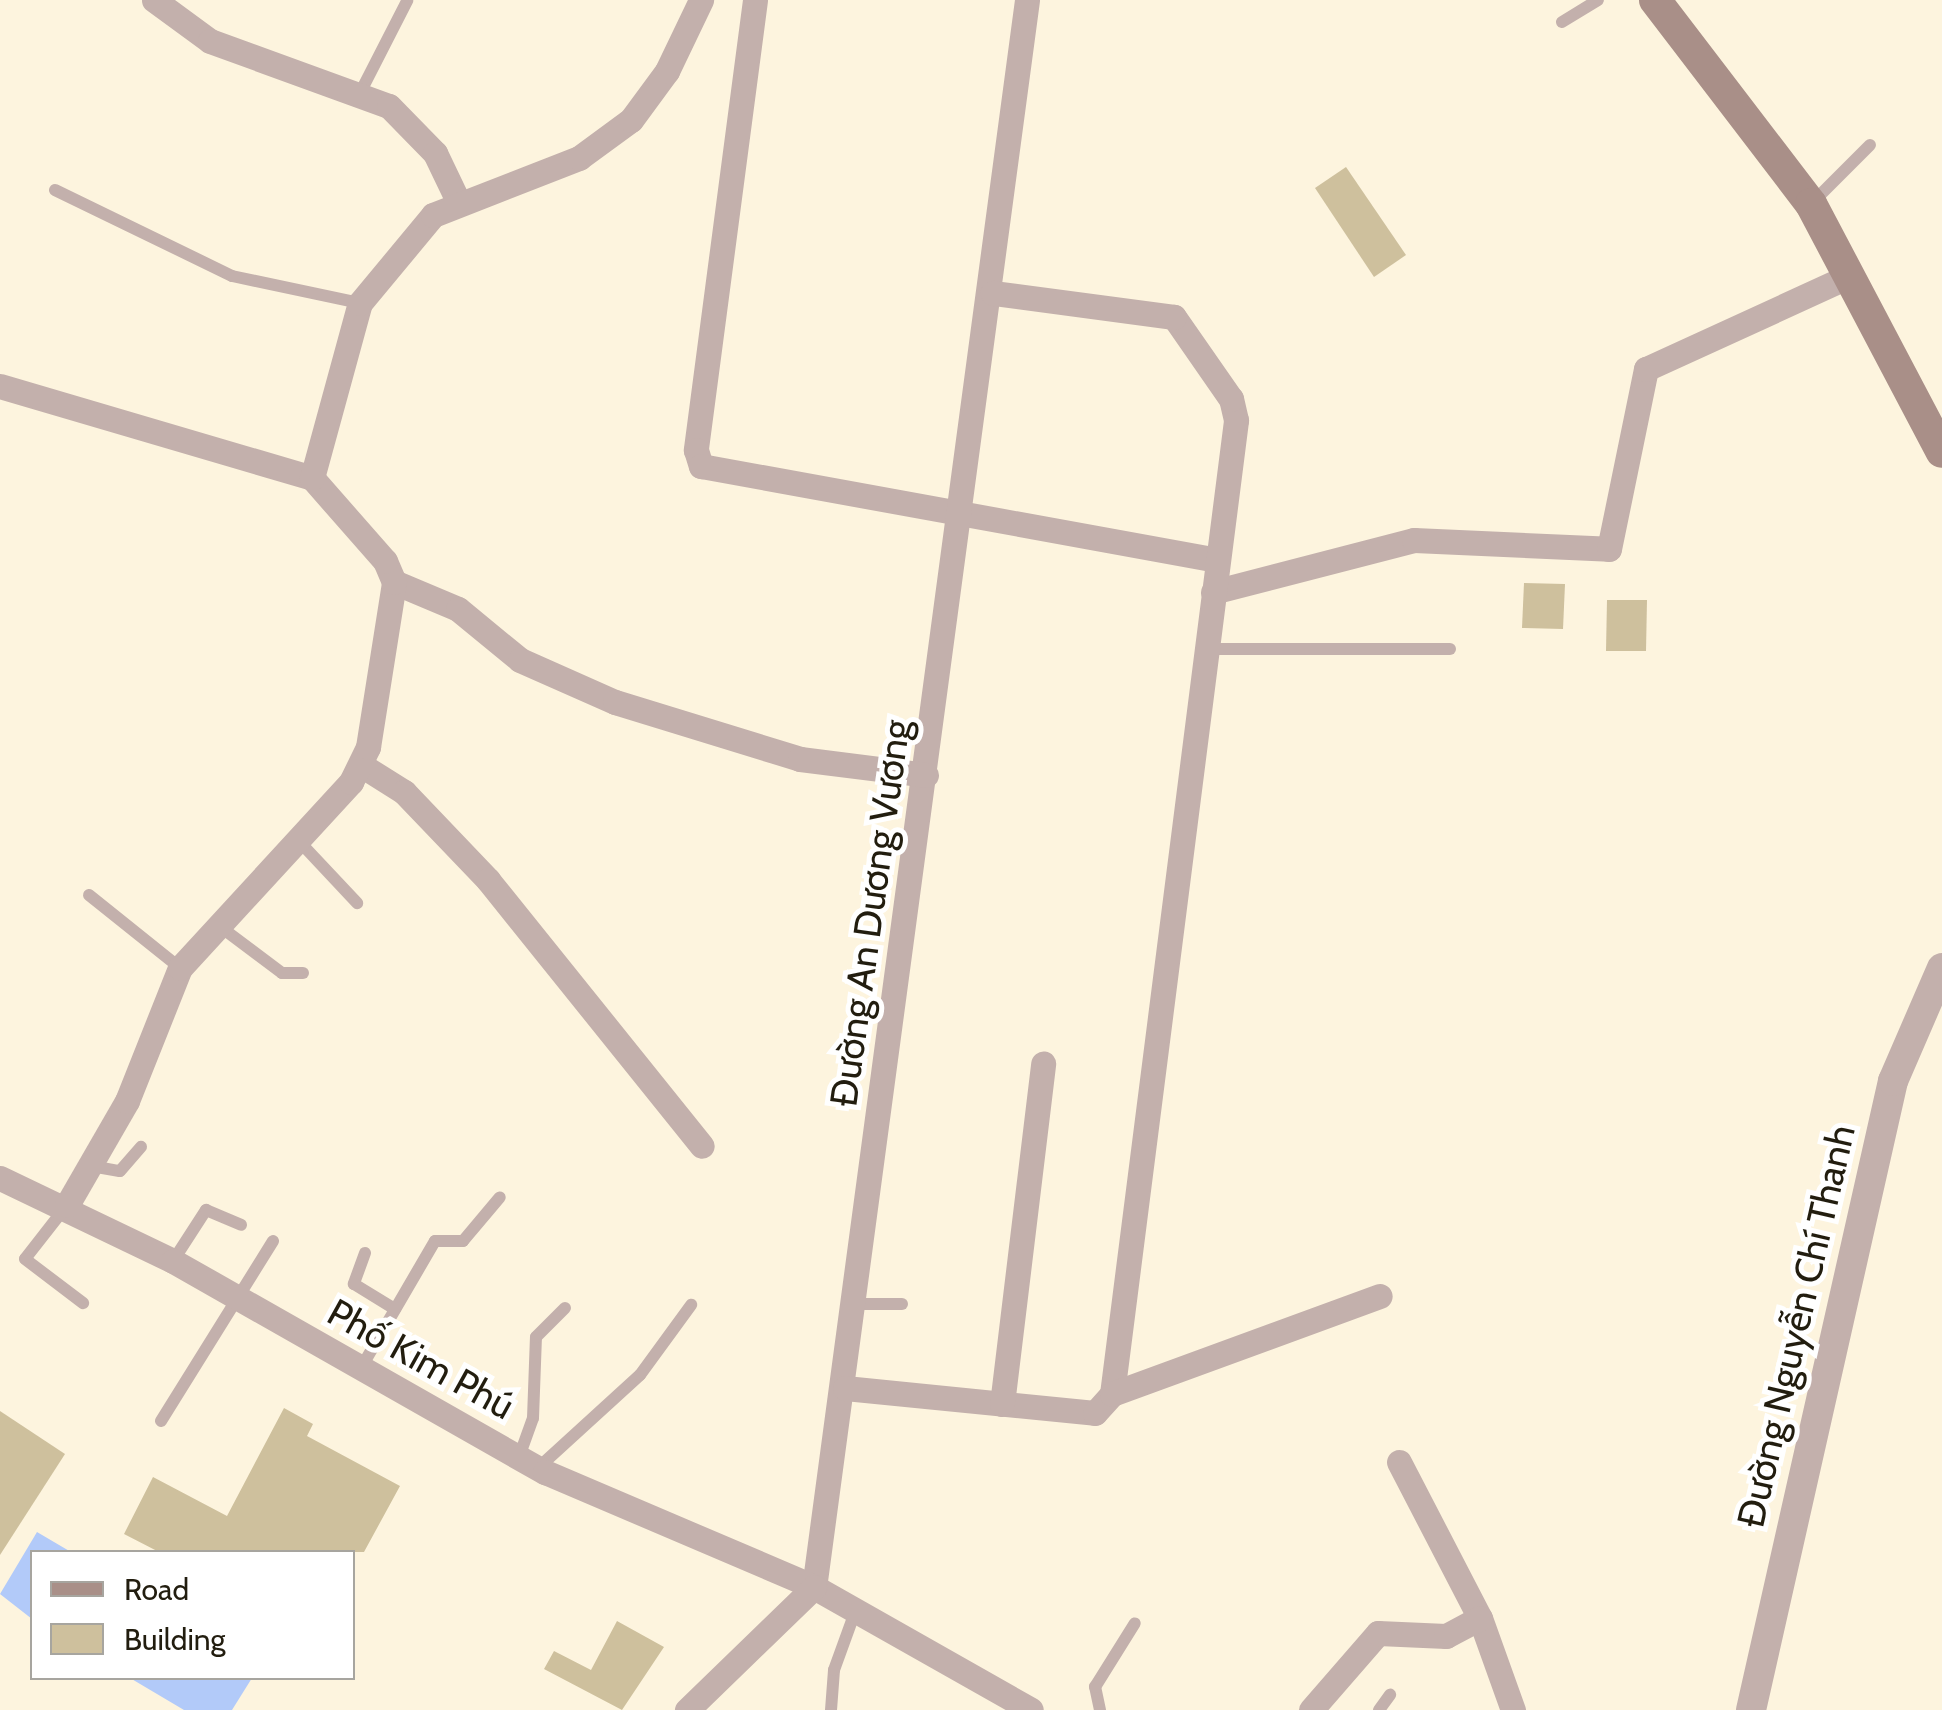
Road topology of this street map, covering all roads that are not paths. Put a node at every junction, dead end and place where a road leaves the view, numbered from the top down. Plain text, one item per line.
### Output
1 (154, 0) edge
2 (701, 0) edge
3 (755, 0) edge
4 (1028, 0) edge
5 (1598, 0) edge
6 (1654, 0) edge
7 (406, 1) edge
8 (1562, 22) dead end
9 (359, 95) junction
10 (1870, 145) dead end
11 (55, 190) dead end
12 (459, 203) junction
13 (1811, 204) junction
14 (1849, 276) junction
15 (993, 293) junction
16 (360, 303) junction
17 (0, 386) edge
18 (1942, 452) edge
19 (312, 478) junction
20 (959, 519) junction
21 (1217, 560) junction
22 (394, 582) junction
23 (1213, 592) junction
24 (1206, 648) junction
25 (1450, 649) dead end
26 (362, 765) junction
27 (926, 775) junction
28 (297, 839) junction
29 (89, 896) dead end
30 (357, 904) dead end
31 (216, 924) junction
32 (180, 968) junction
33 (1942, 968) edge
34 (303, 973) dead end
35 (1043, 1064) dead end
36 (702, 1146) dead end
37 (142, 1147) dead end
38 (91, 1166) junction
39 (0, 1178) edge
40 (500, 1197) dead end
41 (68, 1205) junction
42 (242, 1225) dead end
43 (273, 1241) dead end
44 (365, 1253) dead end
45 (173, 1262) junction
46 (1380, 1296) dead end
47 (237, 1299) junction
48 (83, 1303) dead end
49 (856, 1304) junction
50 (902, 1304) dead end
51 (691, 1305) dead end
52 (565, 1308) dead end
53 (395, 1309) junction
54 (361, 1369) junction
55 (845, 1388) junction
56 (1112, 1394) junction
57 (1002, 1404) junction
58 (161, 1421) dead end
59 (1399, 1462) dead end
60 (528, 1463) junction
61 (814, 1588) junction
62 (855, 1612) junction
63 (1480, 1618) junction
64 (1135, 1623) dead end
65 (1390, 1695) dead end
66 (687, 1710) edge
67 (830, 1710) edge
68 (1030, 1710) edge
69 (1100, 1710) edge
70 (1311, 1710) edge
71 (1380, 1710) edge
72 (1513, 1710) edge
73 (1751, 1710) edge

1 - 9 street
2 - 12 street
3 - 20 street
4 - 15 street, Đường An Dương Vương
5 - 8 lane
6 - 13 main road
7 - 9 lane
9 - 12 street
10 - 13 lane
11 - 16 lane
12 - 16 street
13 - 14 main road
14 - 18 main road
14 - 23 street
15 - 20 street, Đường An Dương Vương
15 - 21 street
16 - 19 street
17 - 19 street
19 - 22 street
20 - 21 street
20 - 27 street, Đường An Dương Vương
21 - 23 street
22 - 26 street
22 - 27 street
23 - 24 street
24 - 25 lane
24 - 56 street
26 - 28 street
26 - 36 street
27 - 49 street, Đường An Dương Vương
28 - 30 lane
28 - 31 street
29 - 32 lane
31 - 32 street
31 - 34 lane
32 - 38 street
33 - 73 street, Đường Nguyễn Chí Thanh
35 - 57 street
37 - 38 lane
38 - 41 street
39 - 41 street, Phố Kim Phú
40 - 53 lane
41 - 45 street, Phố Kim Phú
41 - 48 lane
42 - 45 lane
43 - 47 lane
44 - 53 lane
45 - 47 street, Phố Kim Phú
46 - 56 street
47 - 54 street, Phố Kim Phú
47 - 58 lane
49 - 50 lane
49 - 55 street, Đường An Dương Vương
51 - 60 lane
52 - 60 lane
53 - 54 lane
54 - 60 street, Phố Kim Phú
55 - 57 street
55 - 61 street, Đường An Dương Vương
56 - 57 street
59 - 63 street
60 - 61 street, Phố Kim Phú
61 - 62 street
61 - 66 street
62 - 67 lane
62 - 68 street
63 - 70 street
63 - 72 street
64 - 69 lane
65 - 71 lane

